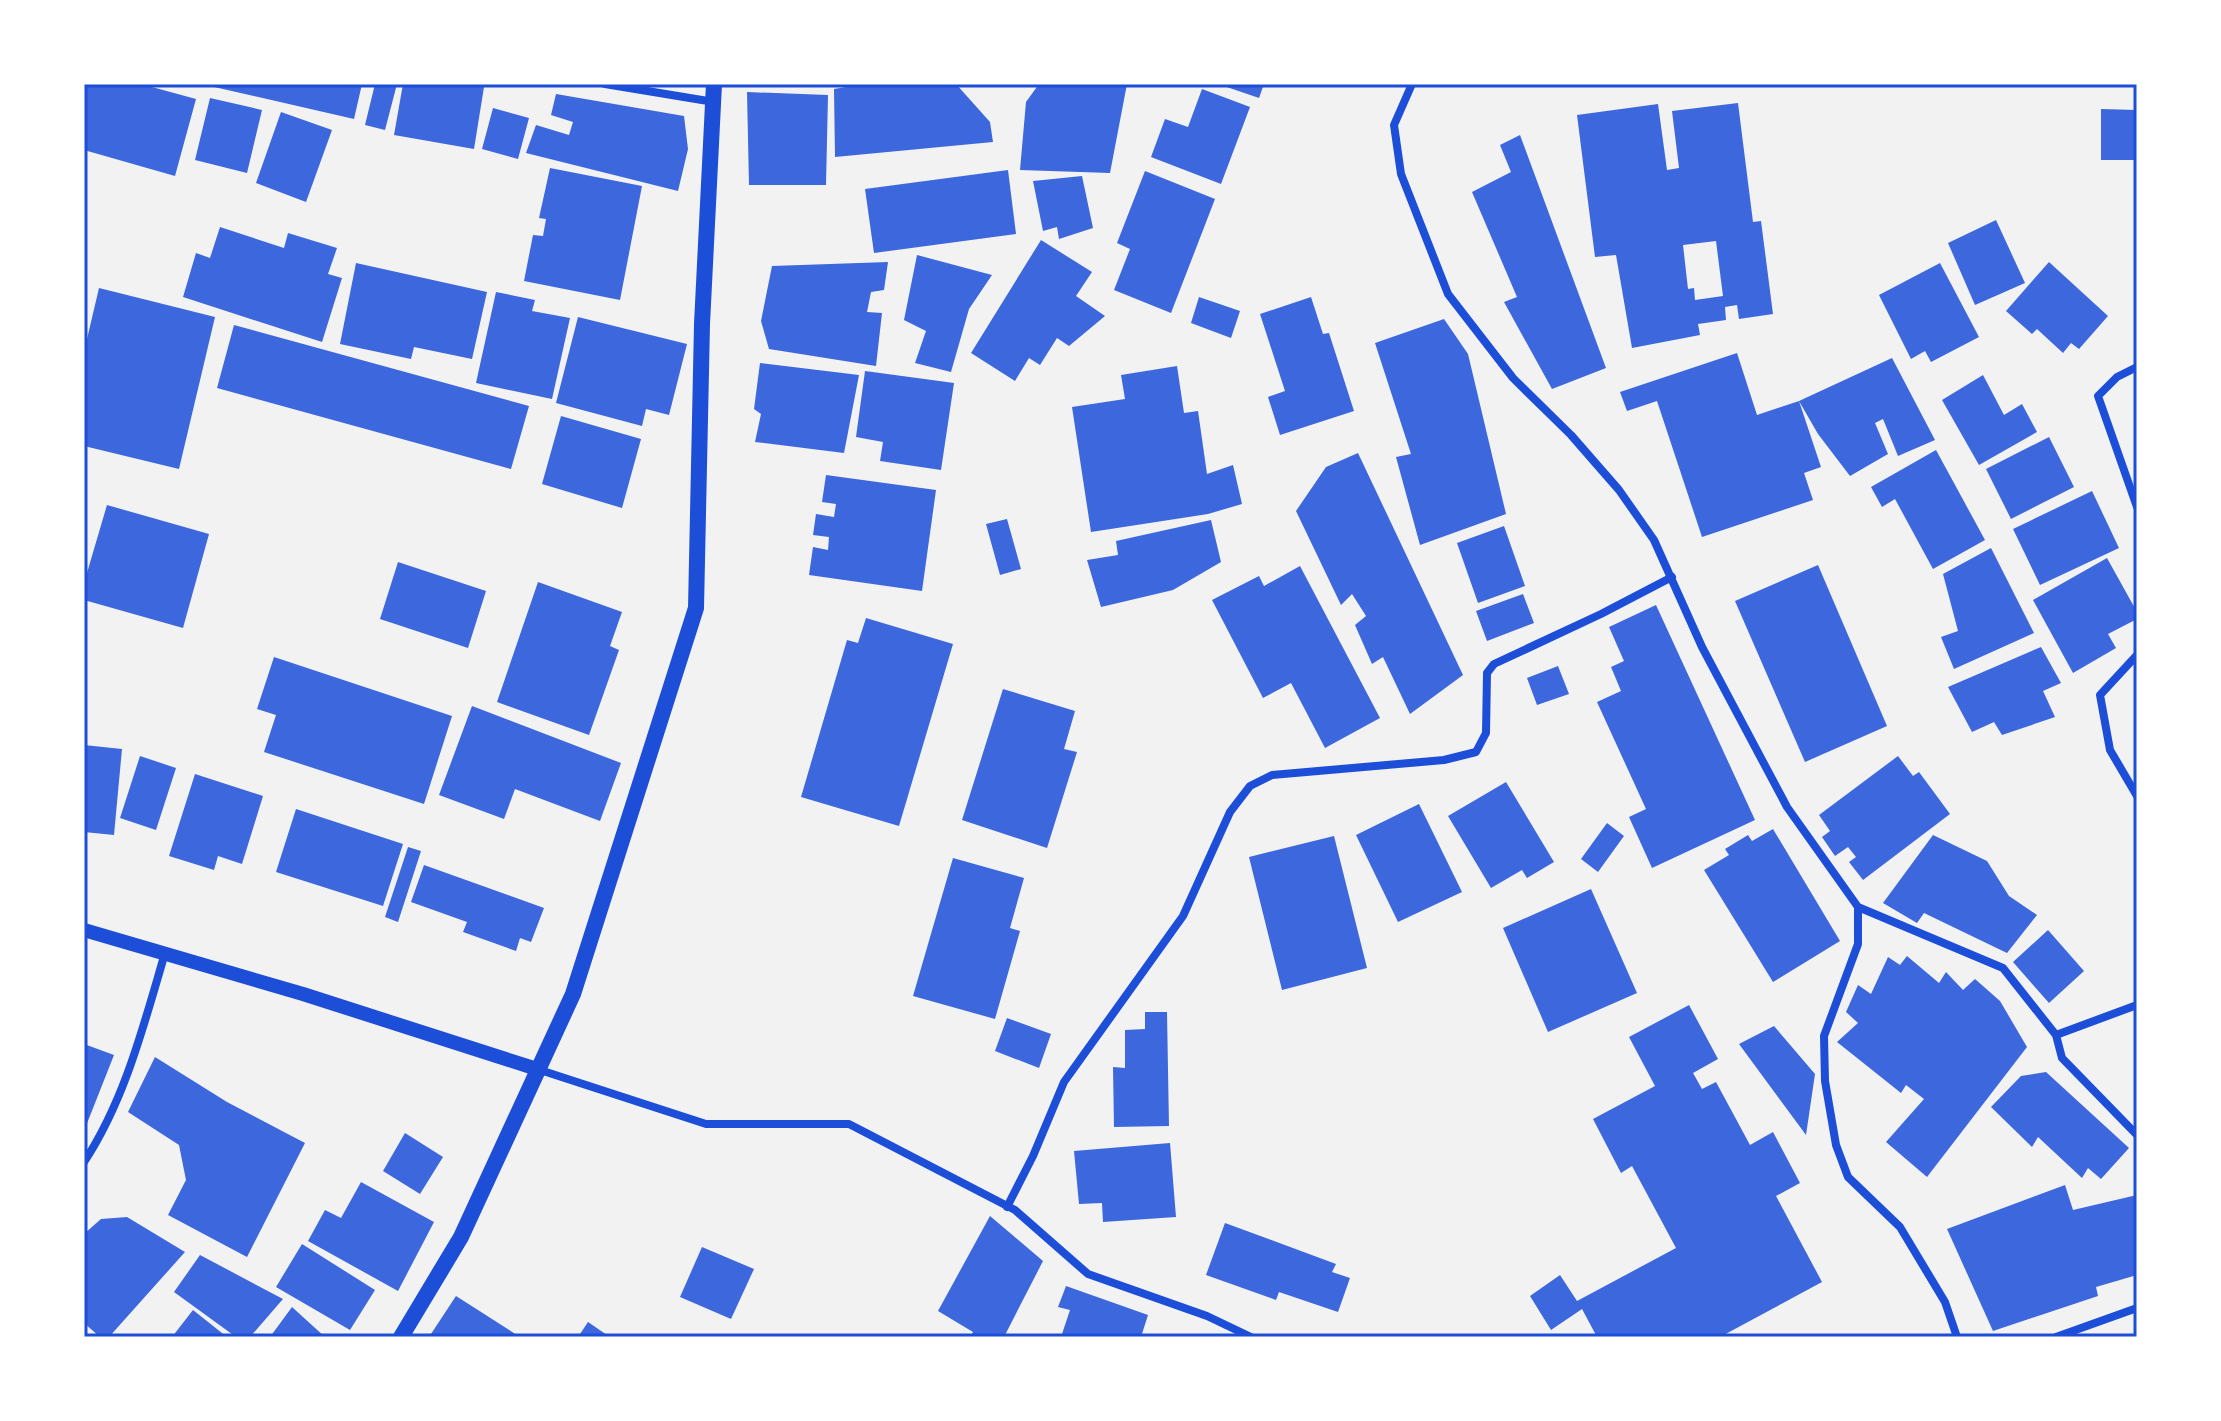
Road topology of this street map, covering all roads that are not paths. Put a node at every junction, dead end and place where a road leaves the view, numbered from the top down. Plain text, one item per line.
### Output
1 (605, 84) edge
2 (714, 84) edge
3 (1412, 84) edge
4 (714, 102) junction
5 (2137, 367) edge
6 (2137, 507) edge
7 (1672, 577) junction
8 (2137, 655) edge
9 (2137, 796) edge
10 (1858, 907) junction
11 (84, 930) edge
12 (165, 953) junction
13 (2137, 1005) edge
14 (2056, 1035) junction
15 (540, 1070) junction
16 (2137, 1135) edge
17 (84, 1162) edge
18 (1007, 1207) junction
19 (2137, 1308) edge
20 (401, 1337) edge
21 (1251, 1337) edge
22 (1957, 1337) edge
23 (2056, 1337) edge

1 - 4 street
2 - 4 main road
3 - 7 street
4 - 15 main road
5 - 6 street
7 - 10 street
7 - 18 street
8 - 9 street
10 - 14 street
10 - 22 street
11 - 12 street
12 - 15 street
12 - 17 street
13 - 14 street
14 - 16 street
15 - 18 street
15 - 20 main road
18 - 21 street
19 - 23 street

